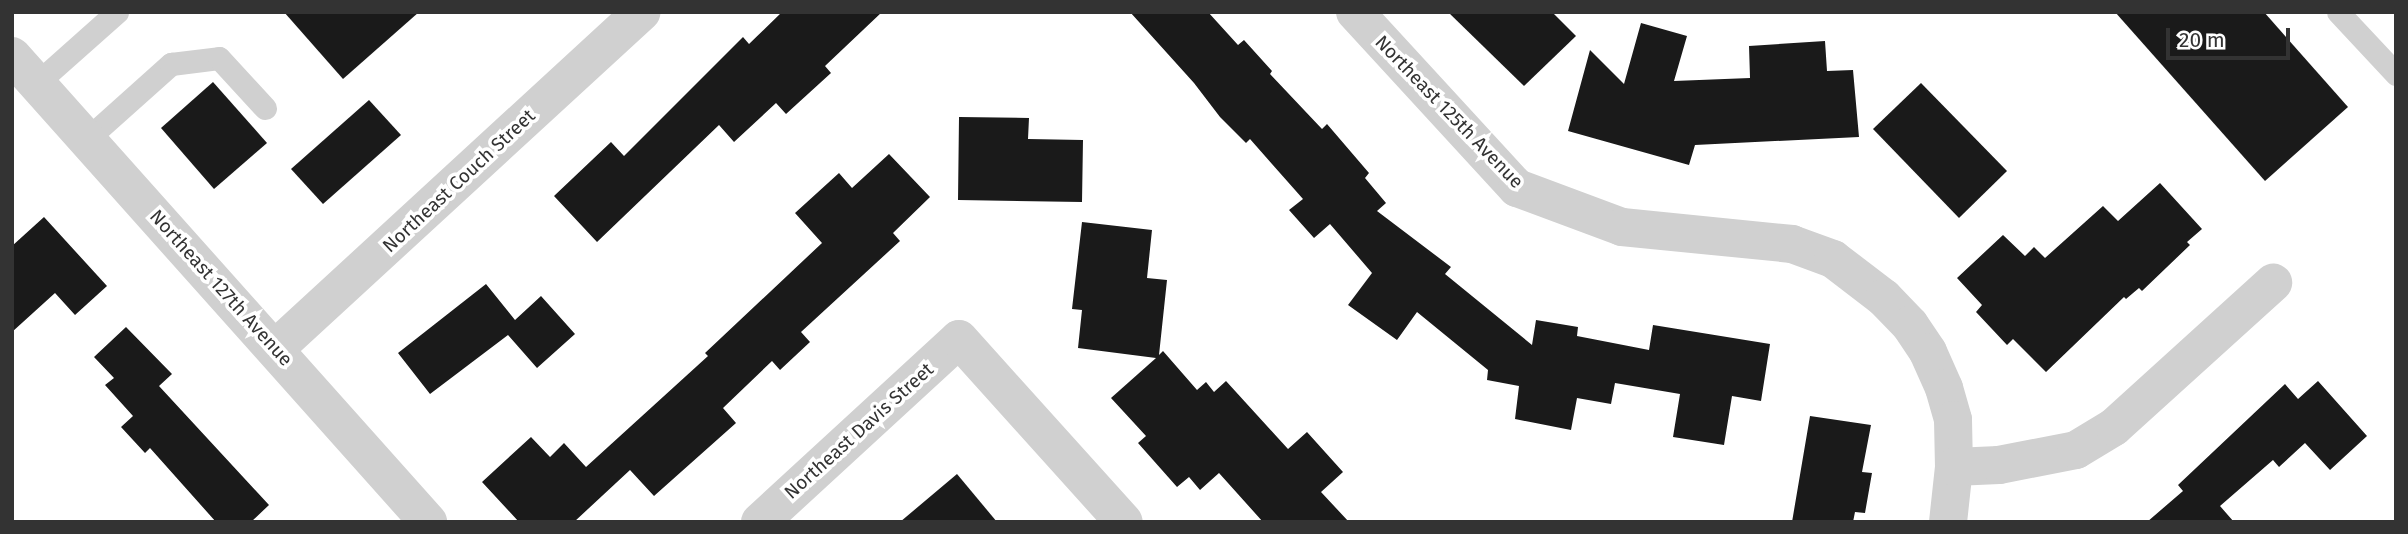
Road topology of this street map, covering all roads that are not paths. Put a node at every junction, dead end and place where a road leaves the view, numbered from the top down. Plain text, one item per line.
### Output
1 (117, 12) edge
2 (642, 12) edge
3 (1355, 12) edge
4 (2338, 12) edge
5 (25, 70) edge
6 (2396, 74) edge
7 (265, 108) dead end
8 (87, 139) junction
9 (2273, 283) dead end
10 (275, 349) junction
11 (1954, 467) junction
12 (428, 522) edge
13 (760, 522) edge
14 (1124, 522) edge
15 (1948, 522) edge

1 - 5 lane
2 - 10 street, Northeast Couch Street
3 - 11 street, Northeast 125th Avenue
4 - 6 lane
5 - 8 street, Northeast 127th Avenue
7 - 8 lane
8 - 10 street, Northeast 127th Avenue
9 - 11 street
10 - 12 street, Northeast 127th Avenue
11 - 15 street, Northeast 125th Avenue
13 - 14 street, Northeast Davis Street

